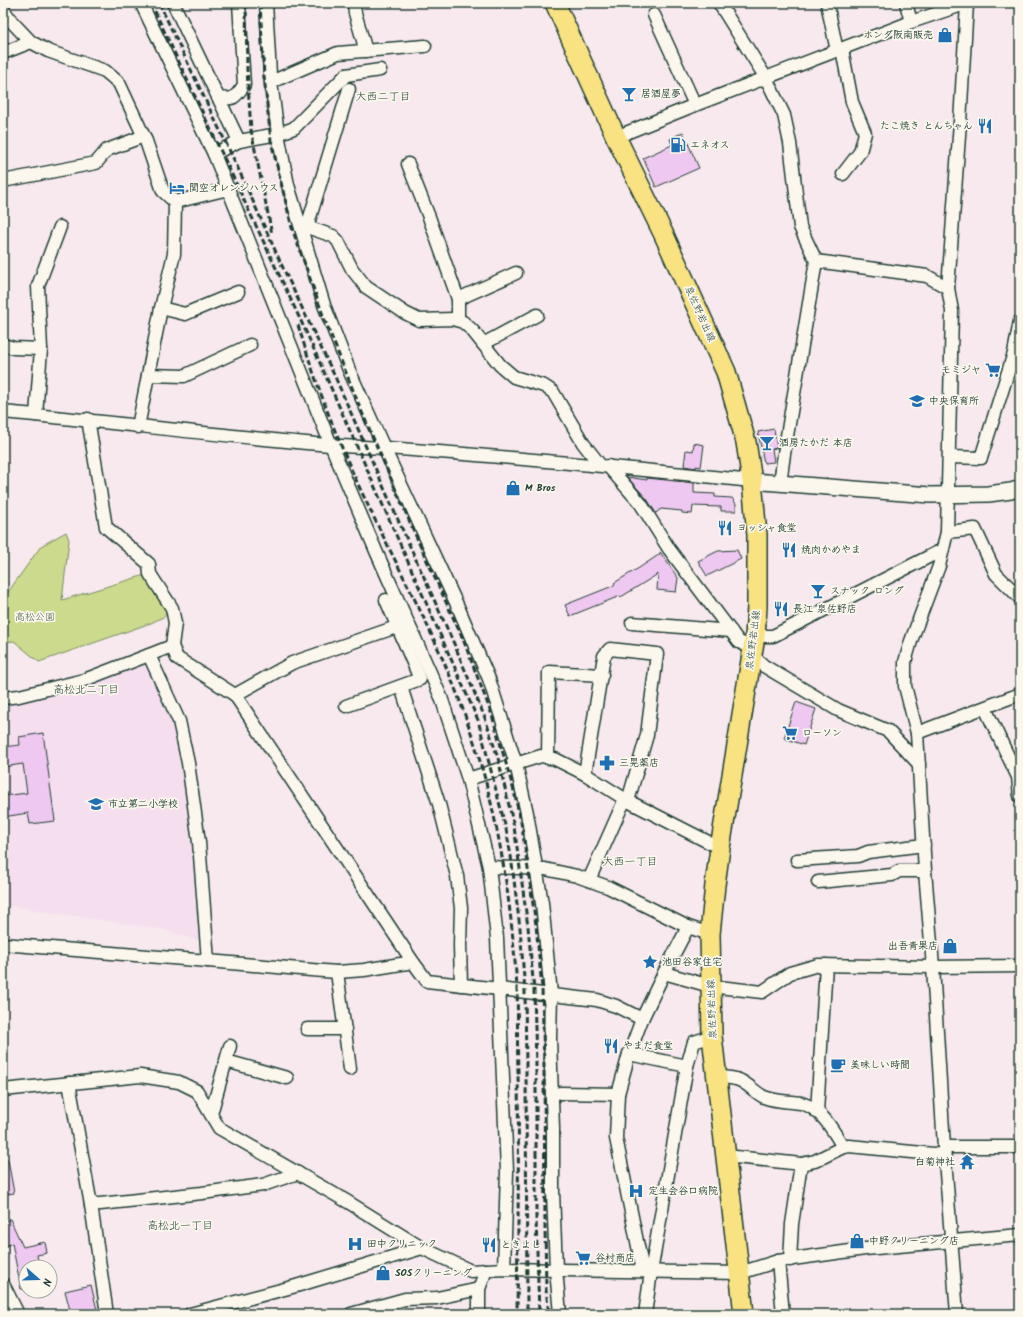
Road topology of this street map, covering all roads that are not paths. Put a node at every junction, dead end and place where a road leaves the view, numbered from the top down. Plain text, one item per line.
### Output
1 (141, 3) edge
2 (172, 3) edge
3 (239, 3) edge
4 (266, 3) edge
5 (354, 3) edge
6 (555, 3) edge
7 (718, 3) edge
8 (827, 3) edge
9 (906, 3) edge
10 (968, 3) edge
11 (3, 9) edge
12 (654, 15) dead end
13 (911, 22) junction
14 (7, 23) edge
15 (31, 42) junction
16 (425, 46) dead end
17 (840, 50) junction
18 (366, 51) junction
19 (3, 53) edge
20 (380, 70) dead end
21 (766, 78) junction
22 (271, 82) junction
23 (349, 89) dead end
24 (218, 98) junction
25 (695, 105) junction
26 (278, 134) junction
27 (144, 136) junction
28 (616, 137) junction
29 (239, 141) junction
30 (214, 154) junction
31 (408, 164) dead end
32 (843, 174) dead end
33 (3, 181) edge
34 (228, 189) junction
35 (175, 202) junction
36 (60, 227) dead end
37 (304, 229) junction
38 (816, 261) junction
39 (516, 273) dead end
40 (948, 288) junction
41 (238, 292) dead end
42 (458, 299) junction
43 (162, 308) junction
44 (537, 315) dead end
45 (458, 320) junction
46 (1020, 321) edge
47 (483, 344) junction
48 (3, 345) edge
49 (250, 345) dead end
50 (41, 349) junction
51 (148, 375) junction
52 (3, 412) edge
53 (36, 415) junction
54 (88, 420) junction
55 (138, 427) junction
56 (331, 445) junction
57 (384, 448) junction
58 (950, 457) junction
59 (604, 466) junction
60 (752, 481) junction
61 (780, 483) junction
62 (1020, 488) edge
63 (948, 495) junction
64 (947, 532) junction
65 (942, 550) junction
66 (1020, 598) edge
67 (386, 600) dead end
68 (632, 623) dead end
69 (403, 625) junction
70 (731, 631) junction
71 (172, 646) junction
72 (754, 647) junction
73 (149, 655) junction
74 (602, 675) junction
75 (401, 687) junction
76 (1020, 694) edge
77 (235, 695) junction
78 (3, 698) edge
79 (346, 706) dead end
80 (985, 708) junction
81 (917, 733) junction
82 (548, 758) junction
83 (516, 764) junction
84 (918, 764) junction
85 (585, 774) junction
86 (468, 779) junction
87 (1020, 796) edge
88 (627, 800) junction
89 (924, 845) junction
90 (720, 848) junction
91 (797, 860) dead end
92 (489, 867) junction
93 (535, 869) junction
94 (925, 871) junction
95 (589, 880) junction
96 (818, 882) dead end
97 (688, 927) junction
98 (710, 934) junction
99 (3, 944) edge
100 (208, 961) junction
101 (413, 962) junction
102 (826, 965) junction
103 (1020, 966) edge
104 (934, 967) junction
105 (337, 972) junction
106 (664, 973) junction
107 (461, 985) junction
108 (710, 986) junction
109 (500, 989) junction
110 (550, 994) junction
111 (642, 1019) junction
112 (307, 1029) dead end
113 (345, 1029) junction
114 (712, 1036) junction
115 (230, 1046) dead end
116 (629, 1054) junction
117 (226, 1061) junction
118 (687, 1066) junction
119 (350, 1069) dead end
120 (717, 1076) junction
121 (287, 1078) dead end
122 (70, 1082) junction
123 (3, 1090) edge
124 (560, 1093) dead end
125 (618, 1094) junction
126 (817, 1112) junction
127 (211, 1114) junction
128 (843, 1147) junction
129 (1020, 1147) edge
130 (944, 1151) junction
131 (726, 1156) junction
132 (801, 1164) junction
133 (298, 1173) junction
134 (91, 1205) junction
135 (1020, 1236) edge
136 (951, 1242) junction
137 (422, 1248) junction
138 (784, 1260) junction
139 (504, 1269) junction
140 (556, 1269) junction
141 (486, 1270) junction
142 (647, 1271) junction
143 (740, 1273) junction
144 (3, 1284) edge
145 (479, 1289) junction
146 (18, 1314) edge
147 (107, 1314) edge
148 (190, 1314) edge
149 (351, 1314) edge
150 (479, 1314) edge
151 (560, 1314) edge
152 (646, 1314) edge
153 (744, 1314) edge
154 (783, 1314) edge
155 (957, 1314) edge

1 - 30 street
2 - 24 street
3 - 24 street
4 - 22 street
5 - 18 street
6 - 28 main road, 泉佐野岩出線
7 - 21 street
8 - 17 street
9 - 13 street
10 - 13 street
10 - 40 street
11 - 14 street
12 - 25 street
13 - 17 street
14 - 15 street
15 - 19 street
15 - 27 street
16 - 18 street
17 - 21 street
17 - 32 street
18 - 22 street
20 - 26 street
21 - 25 street
21 - 38 street
22 - 26 street
23 - 37 street
24 - 29 street
25 - 28 street
26 - 29 street
26 - 37 street
27 - 33 street
27 - 35 street
28 - 60 main road, 泉佐野岩出線
29 - 30 street
30 - 34 street
31 - 42 street
34 - 35 street
34 - 56 street
35 - 43 street
36 - 50 street
37 - 45 street
37 - 57 street
38 - 40 street
38 - 61 street
39 - 42 street
40 - 58 street
41 - 43 street
42 - 45 street
43 - 51 street
44 - 47 street
45 - 47 street
46 - 58 street
47 - 59 street
48 - 50 street
49 - 51 street
50 - 53 street
51 - 55 street
52 - 53 street
53 - 54 street
54 - 55 street
54 - 71 street
55 - 56 street
56 - 57 street
56 - 69 street
57 - 59 street
57 - 83 street
58 - 63 street
59 - 60 street
59 - 70 street
60 - 61 street
60 - 72 main road, 泉佐野岩出線
61 - 63 street
62 - 63 street
63 - 64 street
64 - 65 street
64 - 66 street
65 - 72 street
65 - 81 street
67 - 69 street
68 - 70 street
69 - 75 street
69 - 77 street
69 - 86 street
70 - 72 street
71 - 73 street
71 - 77 street
72 - 84 street
72 - 90 main road, 泉佐野岩出線
73 - 78 street
73 - 100 street
74 - 82 street
74 - 85 street
74 - 88 street
75 - 79 street
75 - 107 street
76 - 80 street
77 - 101 street
80 - 81 street
80 - 87 street
81 - 84 street
82 - 83 street
82 - 85 street
83 - 86 street
83 - 93 street
84 - 89 street
85 - 88 street
86 - 92 street
88 - 90 street
88 - 95 street
89 - 91 street
89 - 94 street
90 - 98 main road, 泉佐野岩出線
92 - 93 street
92 - 109 street
93 - 95 street
93 - 110 street
94 - 96 street
94 - 104 street
95 - 97 street
97 - 98 street
97 - 106 street
98 - 108 main road, 泉佐野岩出線
99 - 100 street
100 - 105 street
101 - 105 street
101 - 107 street
102 - 104 street
102 - 108 street
102 - 126 street
103 - 104 street
104 - 130 street
105 - 113 street
106 - 108 street
106 - 111 street
107 - 109 street
108 - 114 main road, 泉佐野岩出線
109 - 110 street
109 - 139 street
110 - 111 street
110 - 140 street
111 - 116 street
112 - 113 street
113 - 119 street
114 - 118 street
114 - 120 main road, 泉佐野岩出線
115 - 117 street
116 - 118 street
116 - 125 street
117 - 121 street
117 - 127 street
118 - 142 street
120 - 126 street
120 - 131 main road, 泉佐野岩出線
122 - 123 street
122 - 127 street
122 - 134 street
124 - 125 street
125 - 142 street
126 - 128 street
127 - 133 street
128 - 130 street
128 - 132 street
129 - 130 street
130 - 136 street
131 - 132 street
131 - 143 main road, 泉佐野岩出線
132 - 138 street
133 - 134 street
133 - 137 street
134 - 147 street
135 - 136 street
136 - 138 street
136 - 155 street
137 - 141 street
137 - 148 street
138 - 143 street
138 - 154 street
139 - 140 street
139 - 141 street
140 - 142 street
140 - 151 street
141 - 145 street
142 - 143 street
142 - 152 street
143 - 153 main road, 泉佐野岩出線
144 - 146 street
145 - 149 street
145 - 150 street

